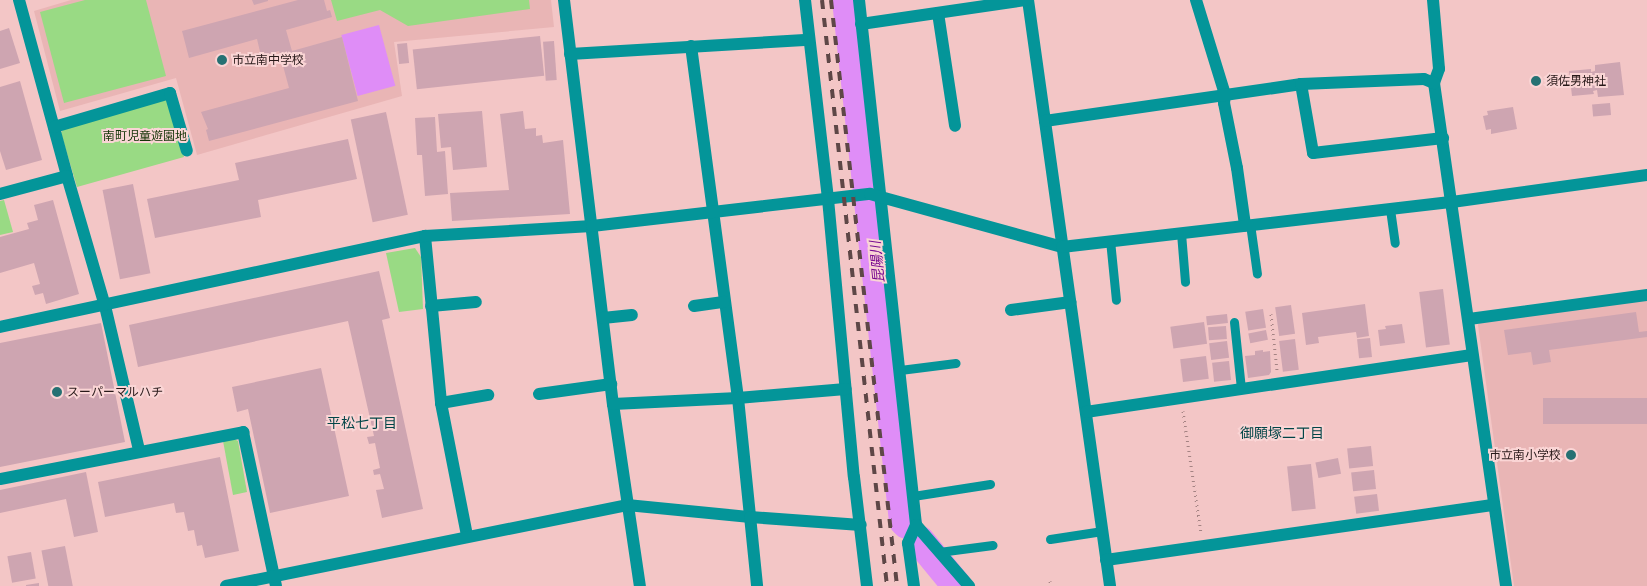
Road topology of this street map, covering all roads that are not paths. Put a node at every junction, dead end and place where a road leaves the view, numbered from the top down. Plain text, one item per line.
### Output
1 (20, 0) edge
2 (564, 0) edge
3 (805, 0) edge
4 (858, 0) edge
5 (1027, 0) edge
6 (1196, 0) edge
7 (1433, 0) edge
8 (938, 13) junction
9 (861, 24) junction
10 (809, 40) junction
11 (691, 46) junction
12 (570, 54) junction
13 (1434, 83) junction
14 (1301, 84) junction
15 (1225, 94) junction
16 (1045, 121) junction
17 (955, 126) dead end
18 (54, 127) junction
19 (1443, 138) junction
20 (187, 151) dead end
21 (1647, 175) edge
22 (67, 176) junction
23 (0, 194) edge
24 (880, 196) junction
25 (828, 199) junction
26 (1452, 202) junction
27 (1390, 209) junction
28 (714, 213) junction
29 (1247, 224) junction
30 (592, 226) junction
31 (1181, 232) junction
32 (425, 236) junction
33 (1110, 240) junction
34 (1395, 243) dead end
35 (1062, 247) junction
36 (1257, 274) dead end
37 (1185, 282) dead end
38 (1647, 295) edge
39 (1116, 300) dead end
40 (476, 302) dead end
41 (724, 302) junction
42 (1070, 302) junction
43 (105, 306) junction
44 (432, 306) junction
45 (694, 306) dead end
46 (1011, 310) dead end
47 (632, 315) dead end
48 (603, 318) junction
49 (1469, 319) junction
50 (1234, 322) dead end
51 (0, 327) edge
52 (1472, 355) junction
53 (956, 363) dead end
54 (900, 370) junction
55 (610, 384) junction
56 (846, 389) junction
57 (1241, 389) junction
58 (539, 394) dead end
59 (488, 395) dead end
60 (738, 398) junction
61 (440, 403) junction
62 (613, 404) junction
63 (1086, 412) junction
64 (139, 450) junction
65 (0, 479) edge
66 (990, 484) dead end
67 (913, 496) junction
68 (627, 505) junction
69 (1494, 505) junction
70 (750, 517) junction
71 (861, 525) junction
72 (916, 525) junction
73 (1102, 531) junction
74 (467, 536) junction
75 (1050, 539) dead end
76 (993, 545) dead end
77 (939, 552) junction
78 (1106, 560) junction
79 (275, 581) edge
80 (226, 586) edge
81 (640, 586) edge
82 (757, 586) edge
83 (867, 586) edge
84 (914, 586) edge
85 (968, 586) edge
86 (1110, 586) edge
87 (1506, 586) edge

1 - 18 street
2 - 12 street
3 - 10 street
4 - 9 street
5 - 8 street
5 - 16 street
6 - 15 street
7 - 13 street
8 - 9 street
8 - 17 street
9 - 24 street
10 - 11 street
10 - 25 street
11 - 12 street
11 - 28 street
12 - 30 street
13 - 14 street
13 - 19 street
14 - 15 street
14 - 19 street
15 - 16 street
15 - 29 street
16 - 35 street
18 - 20 street
18 - 22 street
19 - 26 street
21 - 26 street
22 - 23 street
22 - 43 street
24 - 25 street
24 - 35 street
24 - 54 street
25 - 28 street
25 - 56 street
26 - 27 street
26 - 49 street
27 - 29 street
27 - 34 lane
28 - 30 street
28 - 41 street
29 - 31 street
29 - 36 lane
30 - 32 street
30 - 48 street
31 - 33 street
31 - 37 lane
32 - 43 street
32 - 44 street
33 - 35 street
33 - 39 lane
35 - 42 street
38 - 49 street
40 - 44 street
41 - 45 street
41 - 60 street
42 - 46 street
42 - 63 street
43 - 51 street
43 - 64 street
44 - 61 street
47 - 48 street
48 - 55 street
49 - 52 street
50 - 57 lane
52 - 57 street
52 - 69 street
53 - 54 lane
54 - 67 street
55 - 58 street
55 - 62 street
56 - 60 street
56 - 71 street
57 - 63 street
59 - 61 street
60 - 62 street
60 - 70 street
61 - 74 street
62 - 68 street
63 - 73 street
64 - 65 street
64 - 79 street
66 - 67 lane
67 - 72 street
68 - 70 street
68 - 74 street
68 - 81 street
69 - 78 street
69 - 87 street
70 - 71 street
70 - 82 street
71 - 83 street
72 - 77 street
72 - 84 street
73 - 75 lane
73 - 78 street
74 - 79 street
76 - 77 lane
77 - 85 street
78 - 86 street
79 - 80 street

